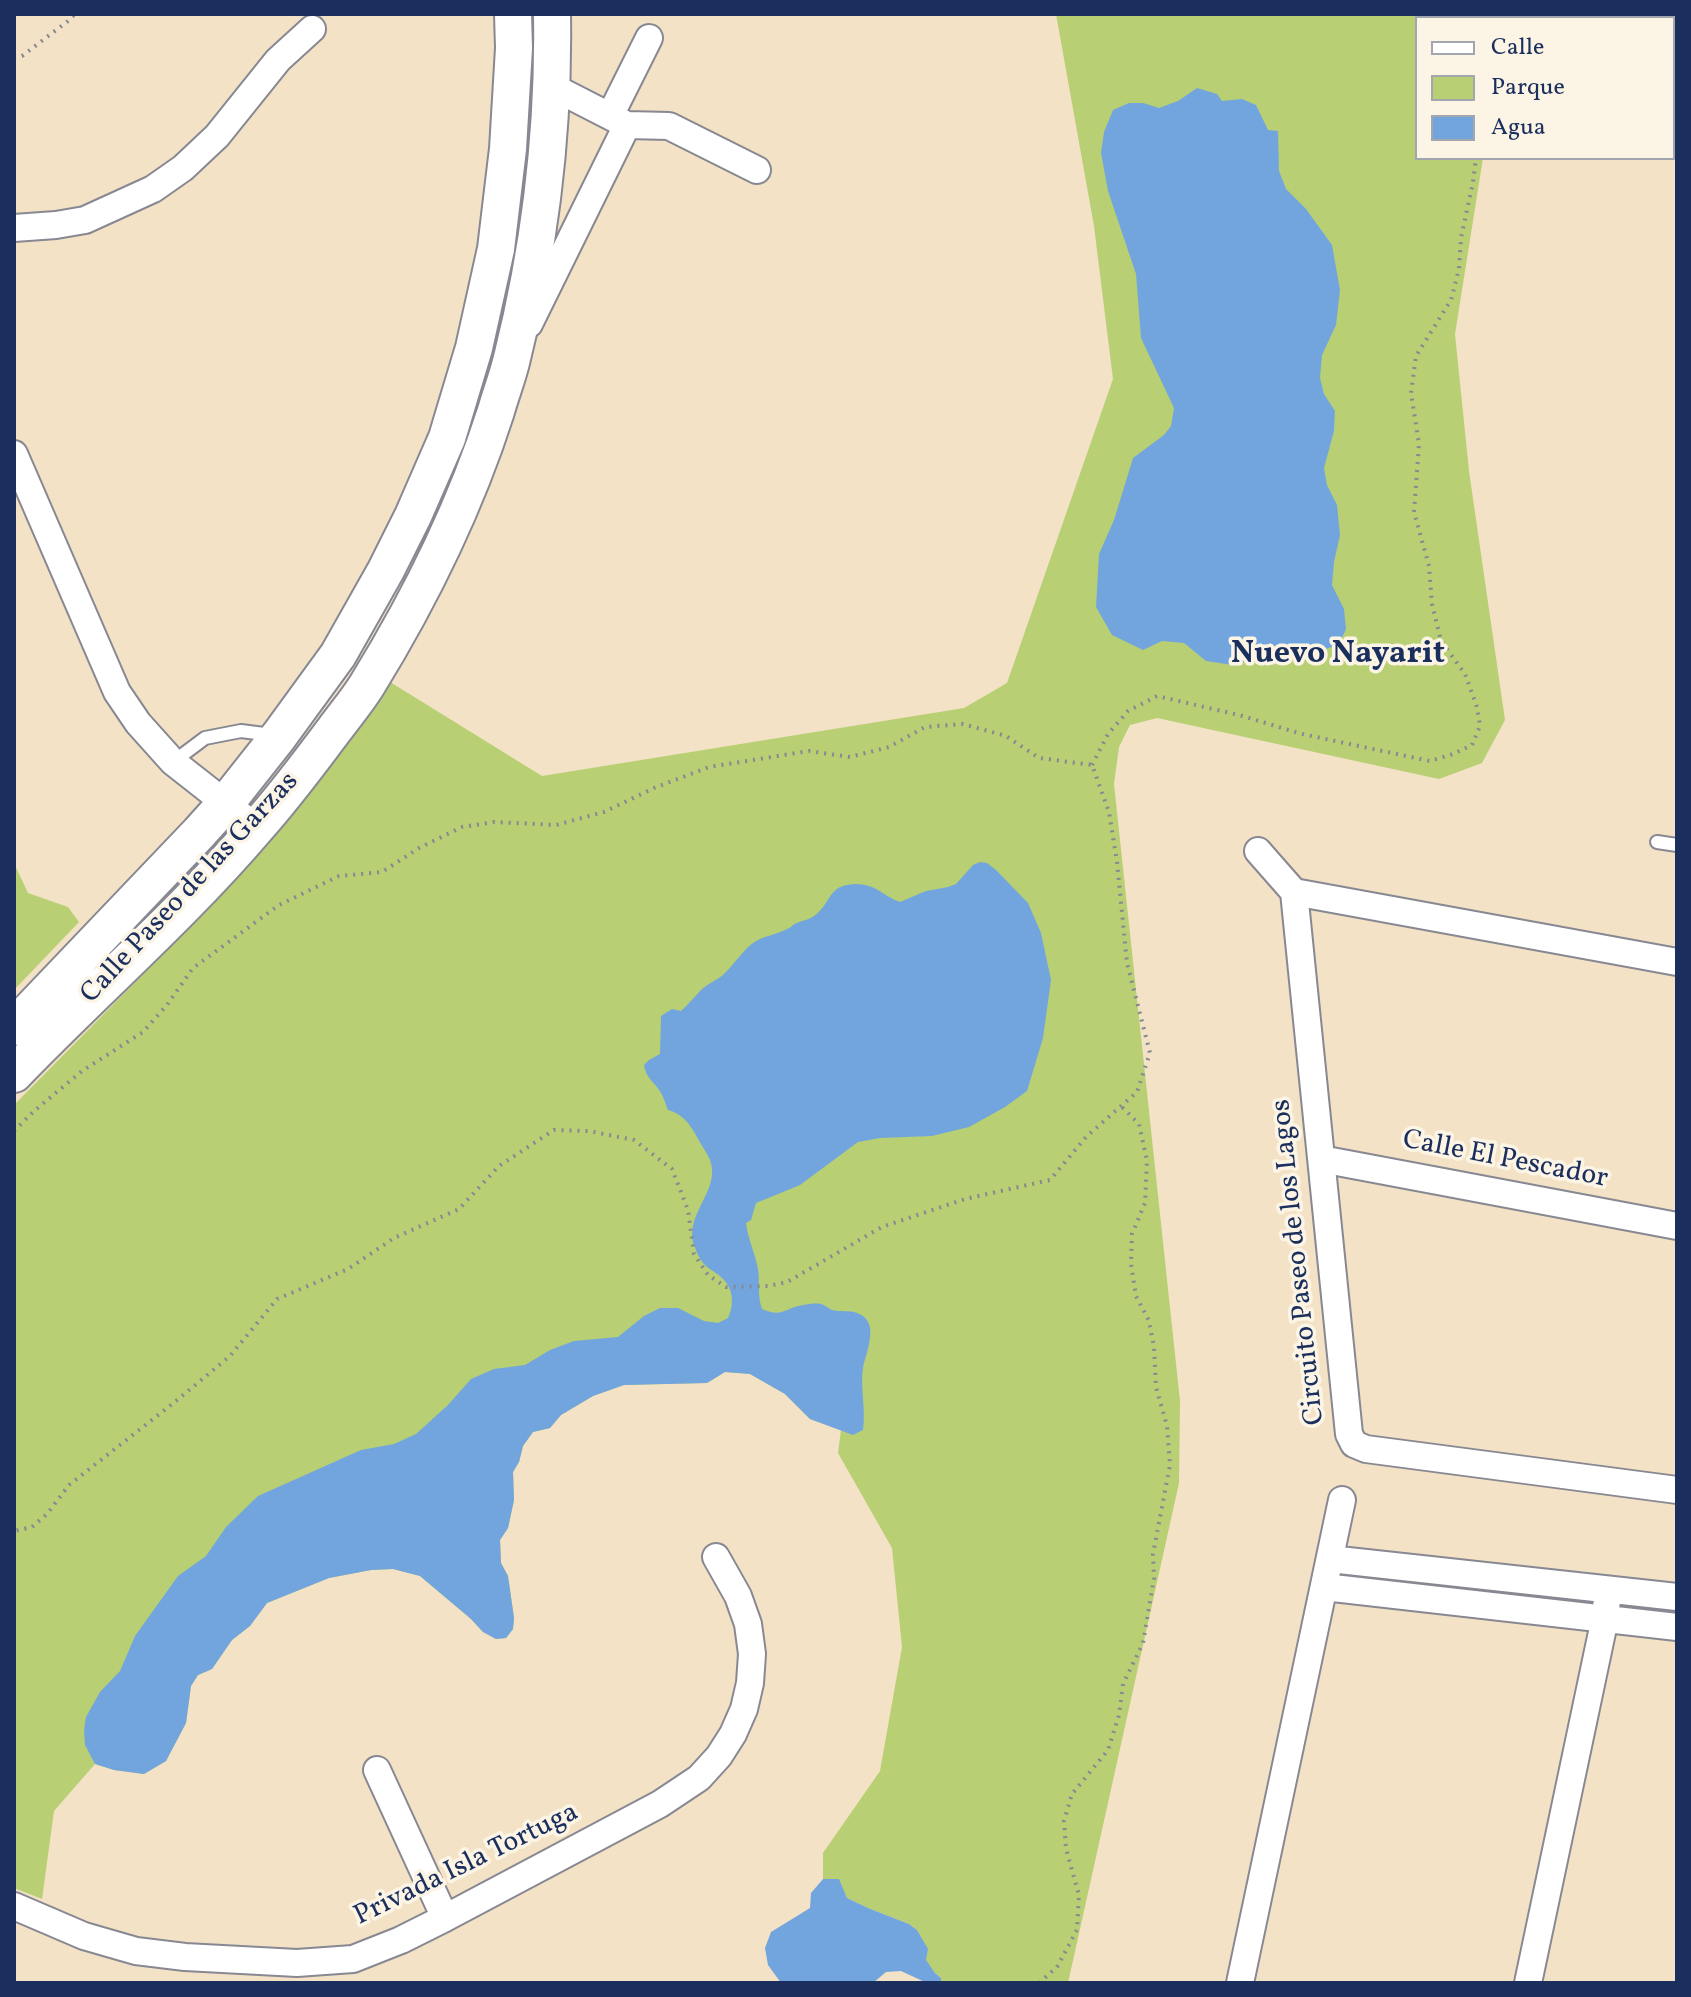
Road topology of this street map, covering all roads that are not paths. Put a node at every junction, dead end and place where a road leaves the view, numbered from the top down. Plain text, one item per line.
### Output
1 (513, 14) edge
2 (552, 14) edge
3 (312, 29) dead end
4 (649, 38) dead end
5 (551, 86) junction
6 (618, 120) junction
7 (757, 170) dead end
8 (14, 228) edge
9 (512, 360) junction
10 (14, 454) edge
11 (413, 516) junction
12 (449, 535) junction
13 (279, 736) junction
14 (173, 762) junction
15 (226, 803) junction
16 (257, 828) junction
17 (1657, 842) dead end
18 (1677, 845) edge
19 (1258, 851) dead end
20 (1294, 892) junction
21 (1677, 962) edge
22 (14, 1027) edge
23 (14, 1074) edge
24 (1321, 1159) junction
25 (1677, 1226) edge
26 (1677, 1490) edge
27 (1342, 1500) dead end
28 (716, 1557) dead end
29 (1330, 1559) junction
30 (1324, 1587) junction
31 (1608, 1590) junction
32 (1677, 1597) edge
33 (1605, 1618) junction
34 (1677, 1627) edge
35 (377, 1770) dead end
36 (14, 1906) edge
37 (445, 1918) junction
38 (1240, 1983) edge
39 (1528, 1983) edge

1 - 11 street, Calle Paseo de las Garzas
2 - 5 street, Calle Paseo de las Garzas
3 - 8 street
4 - 6 street
5 - 6 street
5 - 9 street, Calle Paseo de las Garzas
6 - 7 street
6 - 9 street
9 - 12 street, Calle Paseo de las Garzas
10 - 14 street
11 - 12 street
11 - 13 street, Calle Paseo de las Garzas
12 - 16 street, Calle Paseo de las Garzas
13 - 14 lane
13 - 15 street, Calle Paseo de las Garzas
14 - 15 street
15 - 16 street
15 - 22 street, Calle Paseo de las Garzas
16 - 23 street, Calle Paseo de las Garzas
17 - 18 lane
19 - 20 street
20 - 21 street
20 - 24 street, Circuito Paseo de los Lagos
24 - 25 street, Calle El Pescador
24 - 26 street, Circuito Paseo de los Lagos
27 - 29 street
28 - 37 street, Privada Isla Tortuga
29 - 30 street
29 - 31 street
30 - 33 street
30 - 38 street
31 - 32 street
31 - 33 street
33 - 34 street
33 - 39 street
35 - 37 street
36 - 37 street, Privada Isla Tortuga

